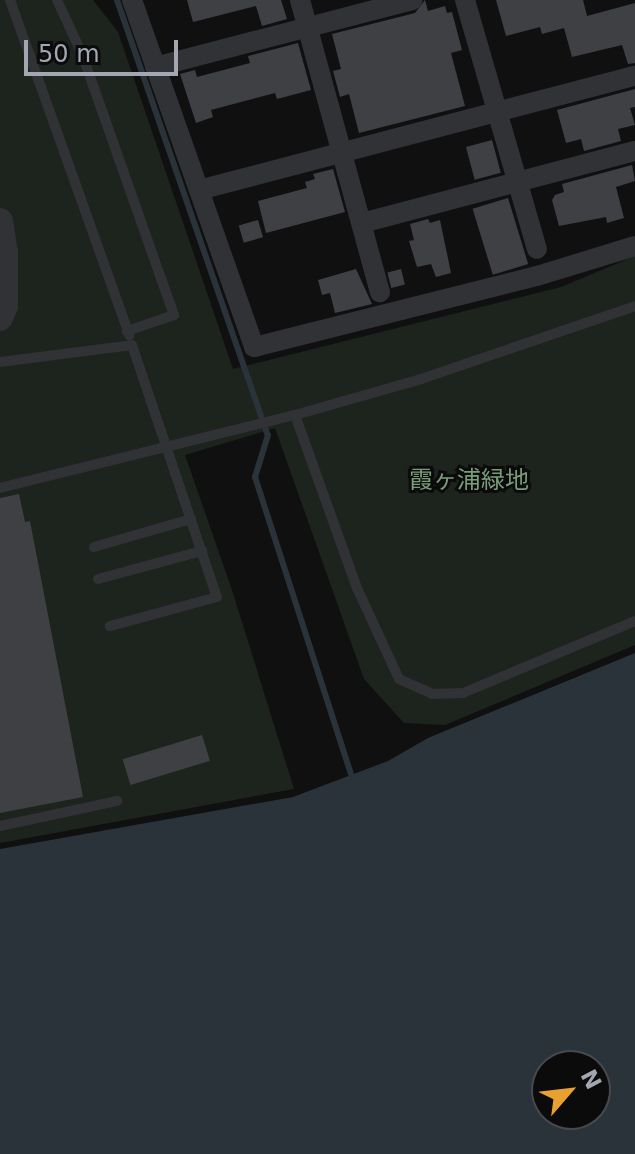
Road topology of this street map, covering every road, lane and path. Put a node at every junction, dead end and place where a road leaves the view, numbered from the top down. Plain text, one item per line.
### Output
1 (10, 0) edge
2 (57, 0) edge
3 (132, 0) edge
4 (300, 0) edge
5 (412, 0) edge
6 (465, 0) edge
7 (308, 28) junction
8 (155, 67) junction
9 (635, 76) edge
10 (496, 110) junction
11 (635, 151) edge
12 (342, 152) junction
13 (517, 182) junction
14 (199, 190) junction
15 (0, 221) edge
16 (362, 223) junction
17 (635, 246) edge
18 (537, 249) dead end
19 (380, 292) dead end
20 (635, 306) edge
21 (0, 318) edge
22 (127, 331) junction
23 (132, 345) junction
24 (0, 362) edge
25 (295, 415) junction
26 (172, 445) junction
27 (0, 488) edge
28 (191, 519) junction
29 (94, 547) dead end
30 (202, 551) junction
31 (98, 579) dead end
32 (635, 621) edge
33 (110, 626) dead end
34 (117, 801) dead end
35 (0, 826) edge

1 - 22 lane
2 - 22 lane
3 - 8 street
4 - 7 street
5 - 7 street
6 - 10 street
7 - 8 street
7 - 12 street
8 - 14 street
9 - 10 street
10 - 12 street
10 - 13 street
11 - 13 street
12 - 14 street
12 - 16 street
13 - 16 street
13 - 18 street
14 - 17 street
15 - 21 street
16 - 19 street
20 - 25 lane
22 - 23 lane
23 - 24 lane
23 - 26 lane
25 - 26 lane
25 - 32 lane
26 - 27 lane
26 - 28 lane
28 - 29 lane
28 - 30 lane
30 - 31 lane
30 - 33 lane
34 - 35 lane

